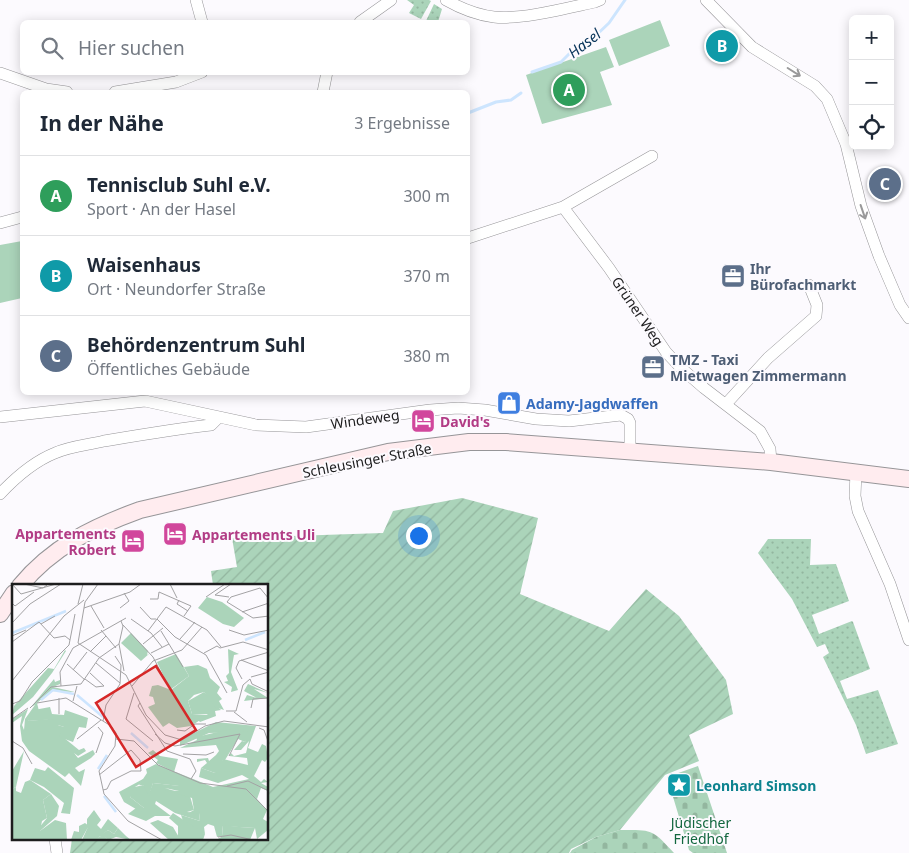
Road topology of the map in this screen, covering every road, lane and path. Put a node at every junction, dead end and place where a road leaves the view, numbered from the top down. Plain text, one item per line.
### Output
1 (196, 0) edge
2 (391, 0) edge
3 (446, 0) edge
4 (600, 0) edge
5 (706, 0) edge
6 (201, 20) edge
7 (363, 20) edge
8 (0, 73) edge
9 (194, 75) edge
10 (326, 75) edge
11 (53, 90) edge
12 (127, 90) edge
13 (323, 90) edge
14 (652, 156) dead end
15 (563, 207) junction
16 (20, 218) edge
17 (0, 223) edge
18 (470, 237) edge
19 (809, 285) dead end
20 (909, 318) edge
21 (726, 404) junction
22 (0, 417) edge
23 (218, 418) junction
24 (630, 451) junction
25 (771, 462) junction
26 (856, 472) junction
27 (909, 479) edge
28 (0, 494) edge
29 (22, 584) edge
30 (12, 597) edge
31 (0, 614) edge
32 (909, 640) edge
33 (56, 840) edge
34 (57, 853) edge

1 - 6 street
2 - 7 street
3 - 4 street
5 -> 20 street
8 - 11 street
9 - 12 street
10 - 13 street
14 - 15 street
15 - 18 street
15 - 21 street, Grüner Weg
16 - 17 street
19 - 21 street
21 - 25 street, Grüner Weg
22 - 23 street, Windeweg
23 - 24 street, Windeweg
23 - 28 street
24 - 25 main road, Schleusinger Straße
24 - 29 main road, Schleusinger Straße
25 - 26 main road, Schleusinger Straße
26 - 27 main road
26 - 32 street
30 - 31 main road
33 - 34 street

